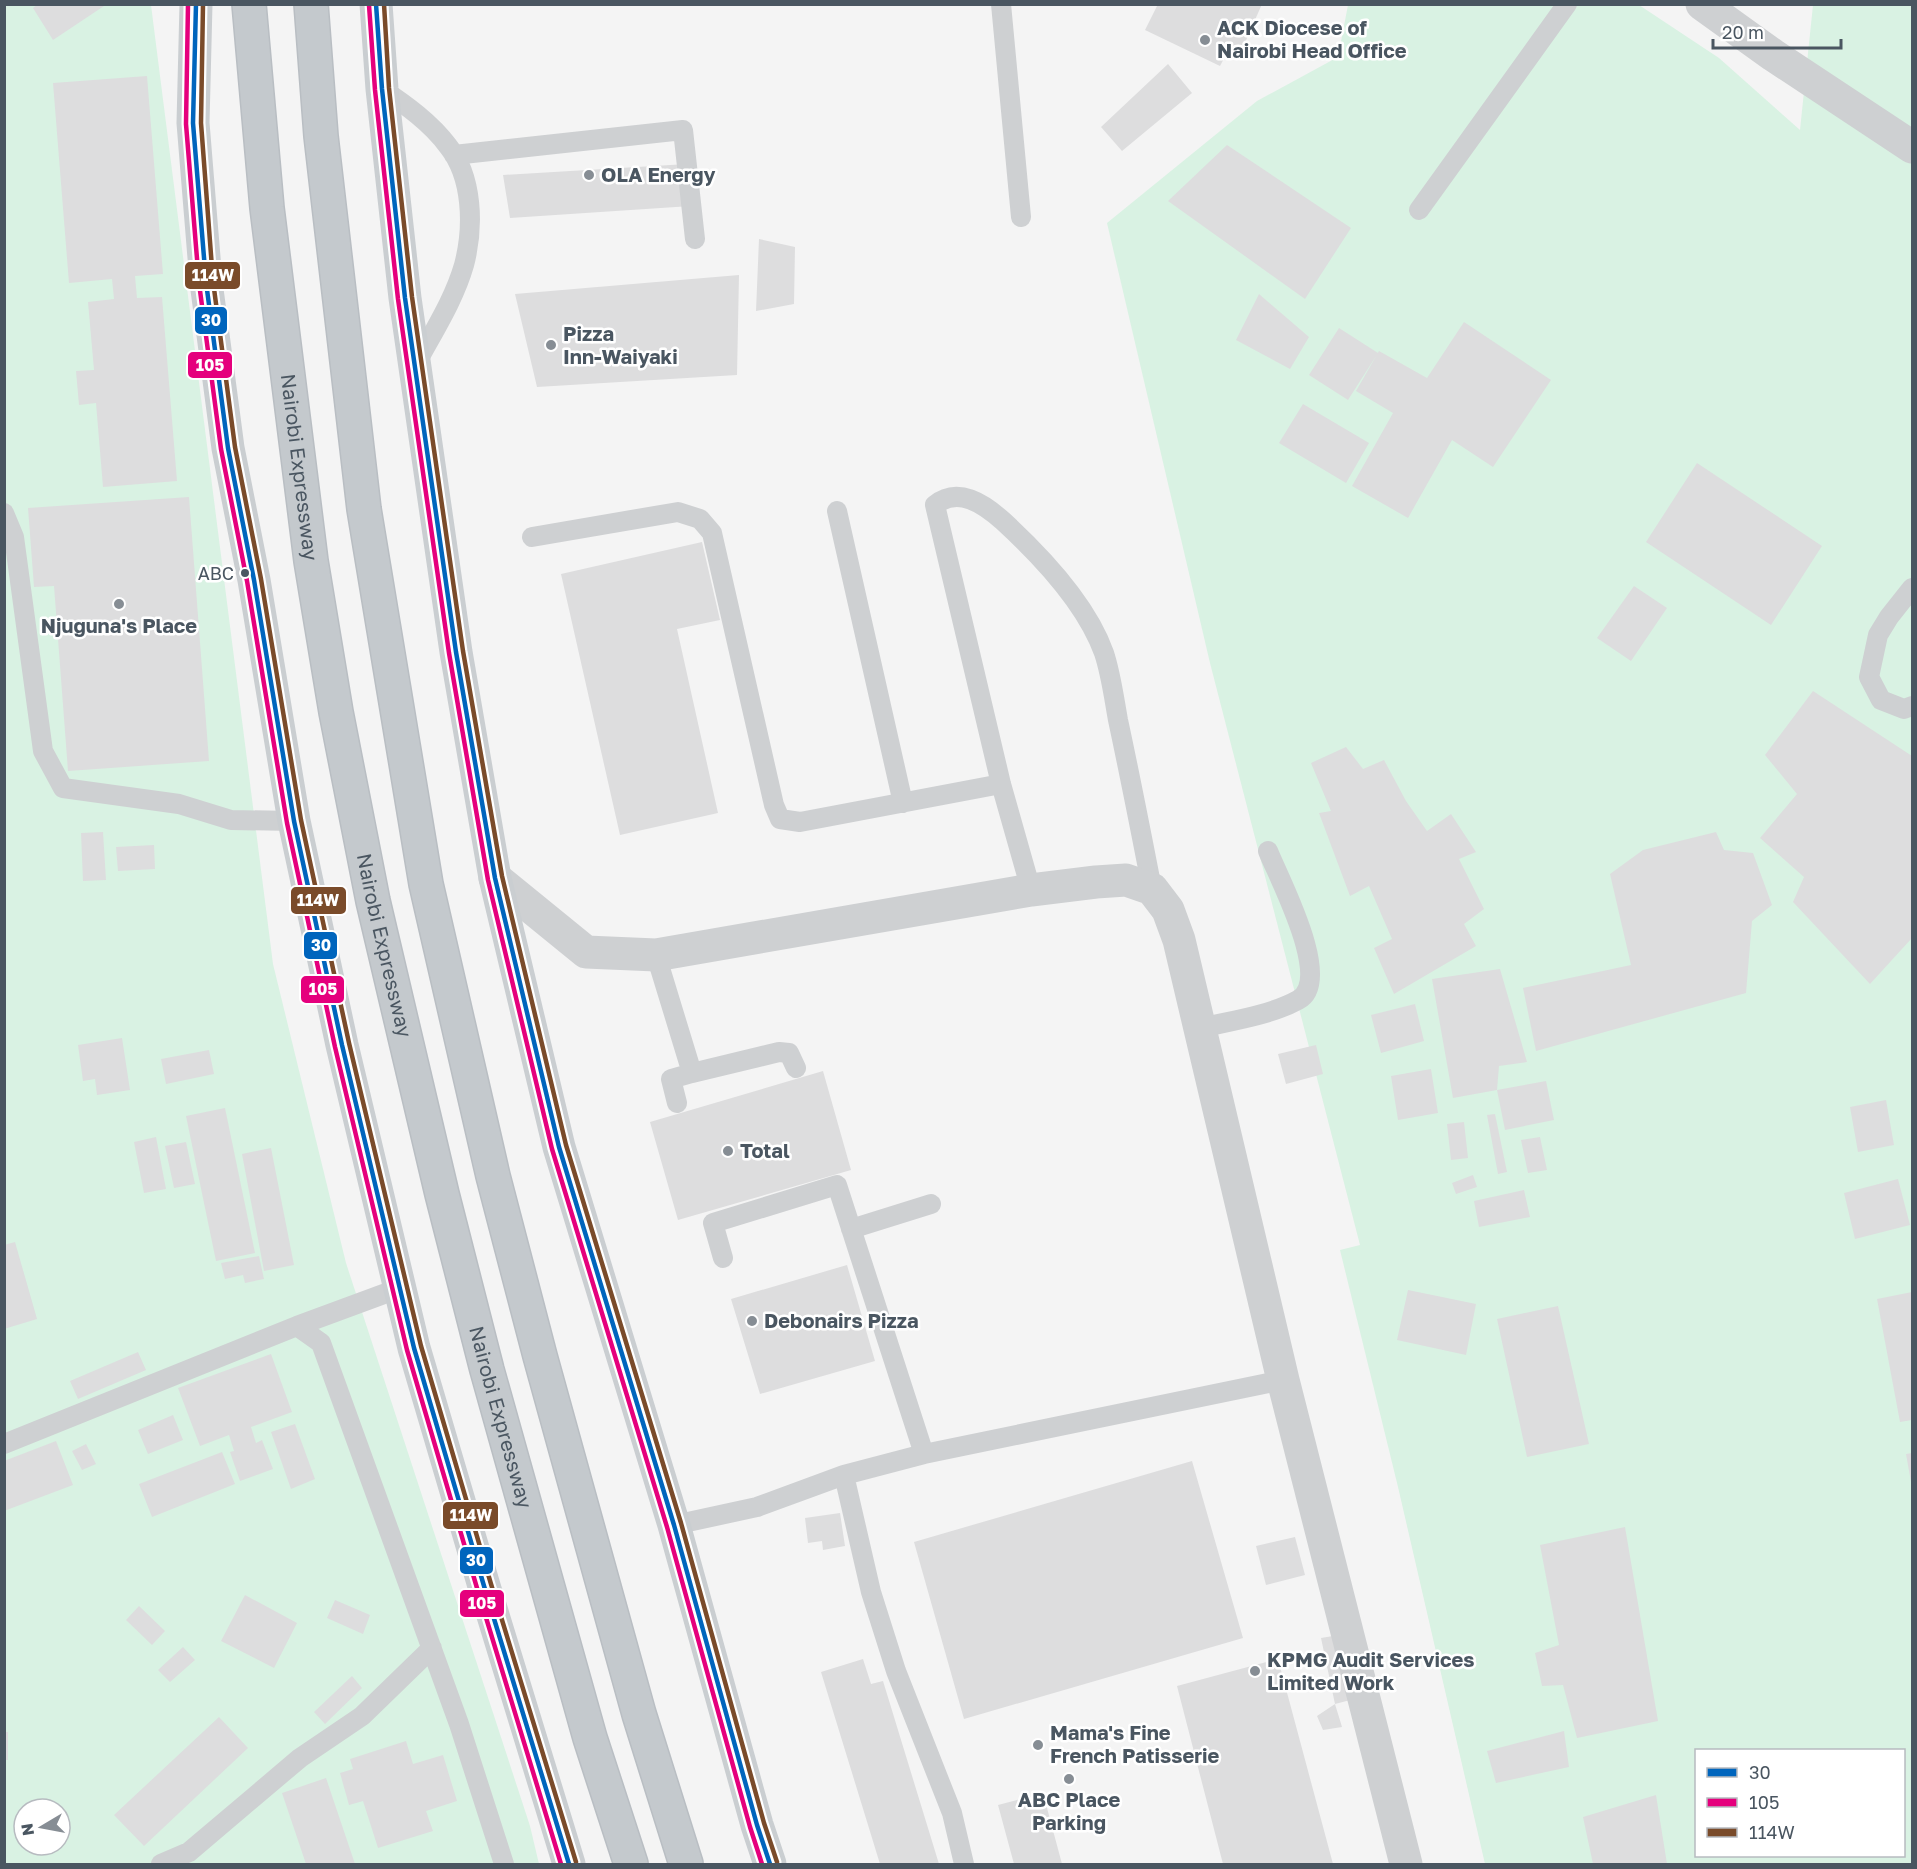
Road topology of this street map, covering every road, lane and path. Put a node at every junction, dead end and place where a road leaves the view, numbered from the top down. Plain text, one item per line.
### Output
1 (196, 4) edge
2 (249, 4) edge
3 (311, 4) edge
4 (376, 4) edge
5 (1001, 4) edge
6 (1567, 4) edge
7 (1702, 4) edge
8 (382, 89) junction
9 (1912, 147) edge
10 (454, 155) junction
11 (1419, 210) dead end
12 (1021, 217) dead end
13 (695, 239) dead end
14 (415, 366) junction
15 (837, 511) dead end
16 (4, 513) edge
17 (532, 537) dead end
18 (1912, 588) edge
19 (1912, 706) edge
20 (1001, 784) junction
21 (903, 803) junction
22 (294, 821) junction
23 (1268, 851) dead end
24 (495, 878) junction
25 (1152, 889) junction
26 (1031, 890) junction
27 (656, 956) junction
28 (1200, 1028) junction
29 (796, 1068) dead end
30 (692, 1073) junction
31 (677, 1103) dead end
32 (931, 1204) dead end
33 (851, 1228) junction
34 (723, 1258) dead end
35 (400, 1288) junction
36 (297, 1326) junction
37 (1283, 1380) junction
38 (4, 1444) edge
39 (924, 1454) junction
40 (844, 1475) junction
41 (674, 1525) junction
42 (432, 1648) junction
43 (161, 1864) edge
44 (504, 1864) edge
45 (569, 1864) edge
46 (631, 1864) edge
47 (686, 1864) edge
48 (770, 1864) edge
49 (964, 1864) edge
50 (1406, 1864) edge

1 - 22 main road
2 - 46 highway, Nairobi Expressway
3 - 47 highway
4 - 8 main road
5 - 12 lane
6 - 11 lane
7 - 9 street
8 - 10 lane
8 - 14 main road
10 - 13 lane
10 - 14 lane
14 - 24 main road
15 - 21 lane
16 - 22 lane
17 - 21 lane
18 - 19 lane
20 - 21 lane
20 - 25 lane
20 - 26 lane
22 - 35 main road
23 - 28 lane
24 - 27 street
24 - 41 main road
25 - 26 street
25 - 28 street
26 - 27 street
27 - 30 lane
28 - 37 street
29 - 30 lane
30 - 31 lane
32 - 33 lane
33 - 34 lane
33 - 39 lane
35 - 36 lane
35 - 45 main road
36 - 38 lane
36 - 42 lane
37 - 39 lane
37 - 50 street
39 - 40 lane
40 - 41 lane
40 - 49 lane
41 - 48 main road
42 - 43 lane
42 - 44 lane

